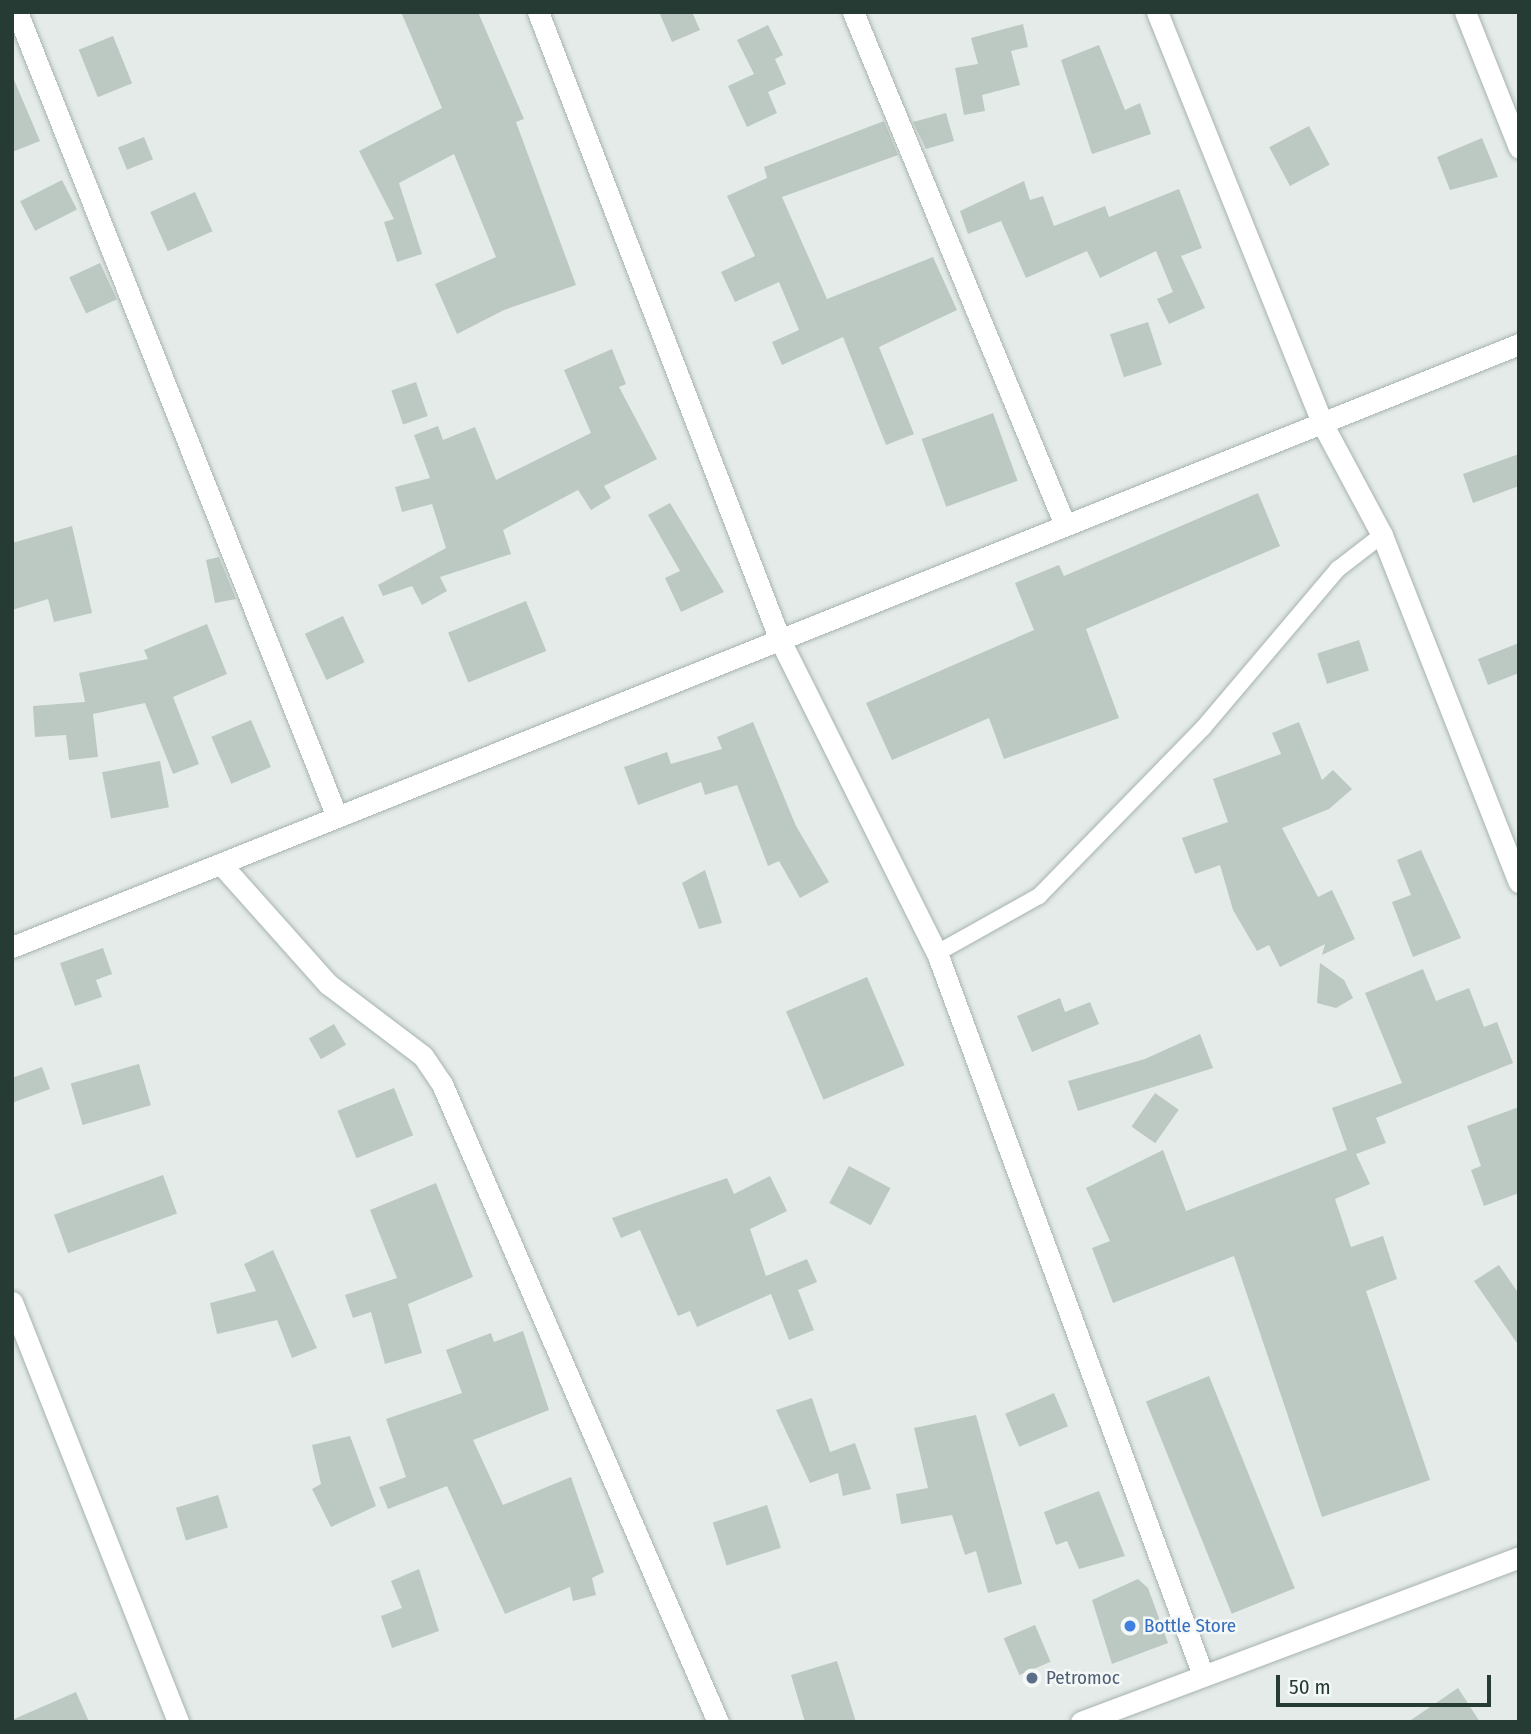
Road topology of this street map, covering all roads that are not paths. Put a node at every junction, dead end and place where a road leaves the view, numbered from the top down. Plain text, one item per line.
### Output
1 (17, 12) edge
2 (538, 12) edge
3 (853, 12) edge
4 (1157, 12) edge
5 (1465, 12) edge
6 (1519, 148) edge
7 (1519, 344) edge
8 (1321, 423) junction
9 (1065, 525) junction
10 (1382, 535) junction
11 (780, 640) junction
12 (337, 817) junction
13 (221, 863) junction
14 (1519, 882) edge
15 (12, 947) edge
16 (937, 953) junction
17 (12, 1302) edge
18 (1519, 1557) edge
19 (1203, 1675) junction
20 (178, 1722) edge
21 (718, 1722) edge
22 (1081, 1722) edge

1 - 12 street
2 - 11 street
3 - 9 street
4 - 8 street
5 - 6 street
7 - 8 street
8 - 9 street
8 - 10 street
9 - 11 street
10 - 14 street
10 - 16 lane
11 - 12 street
11 - 16 street
12 - 13 street
13 - 15 street
13 - 21 street
16 - 19 street
17 - 20 street
18 - 19 street
19 - 22 street

